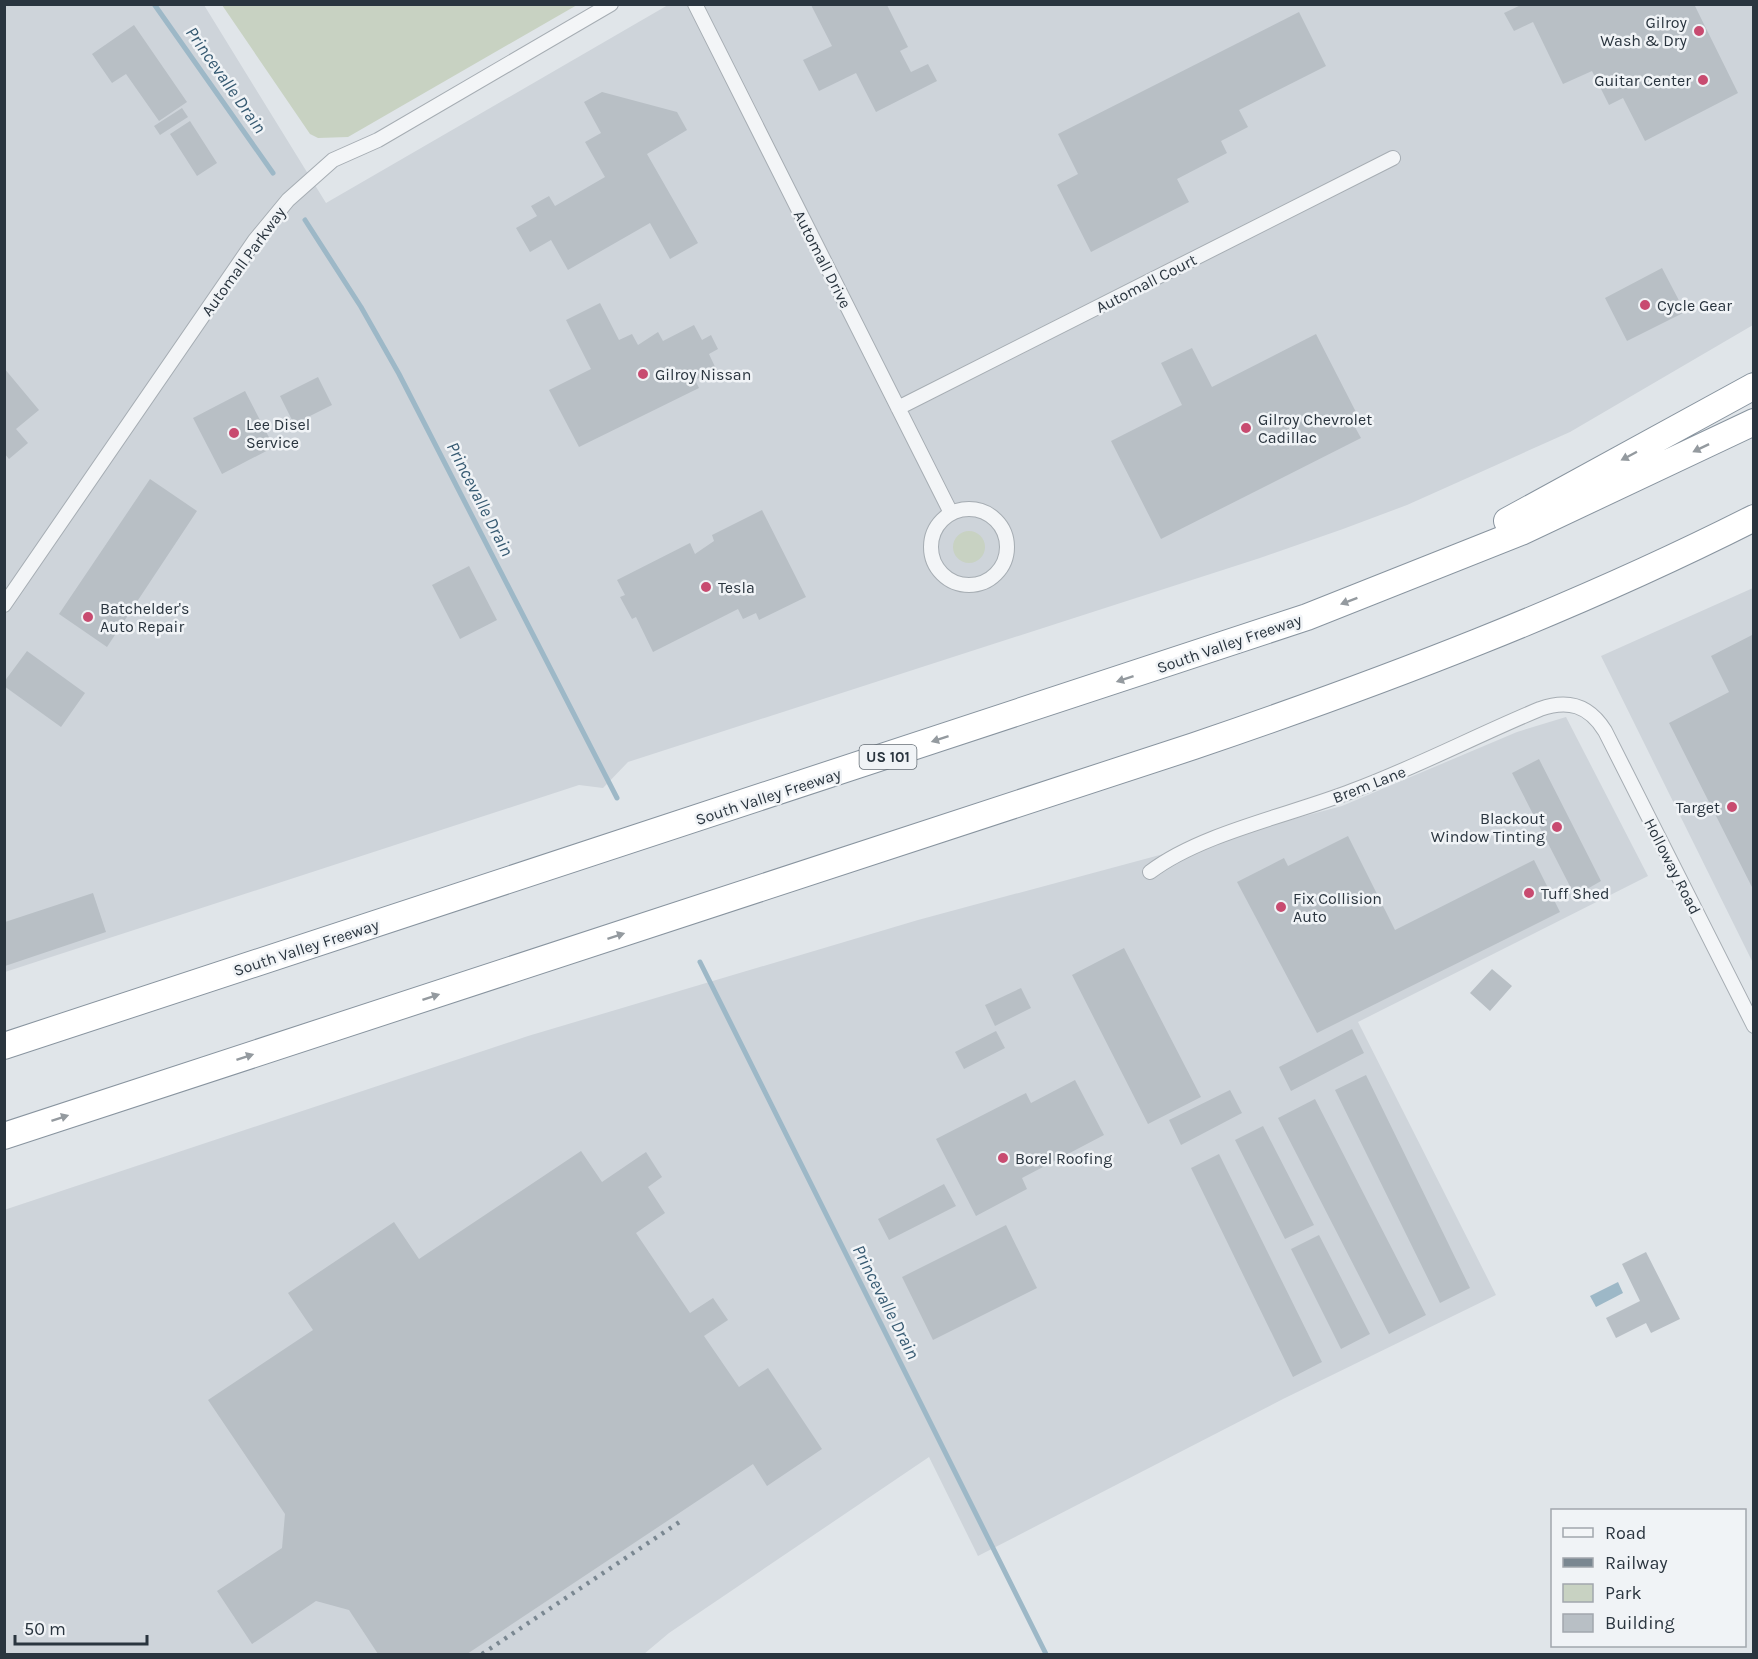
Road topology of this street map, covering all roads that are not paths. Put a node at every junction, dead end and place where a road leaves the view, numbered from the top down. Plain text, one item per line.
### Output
1 (611, 4) edge
2 (695, 4) edge
3 (1393, 158) dead end
4 (1754, 386) edge
5 (898, 408) junction
6 (1754, 422) edge
7 (951, 513) junction
8 (1747, 523) edge
9 (1378, 590) junction
10 (4, 606) edge
11 (1587, 711) joint
12 (1150, 872) dead end
13 (1754, 1026) edge
14 (4, 1046) edge
15 (4, 1136) edge

1 - 10 street, Automall Parkway
2 - 5 street, Automall Drive
3 - 5 street, Automall Court
4 -> 9 highway
5 - 7 street, Automall Drive
6 -> 9 highway, South Valley Freeway / US 101
7 - 7 street
15 -> 8 highway
9 -> 14 highway, South Valley Freeway / US 101
11 - 12 street, Brem Lane
11 - 13 street, Holloway Road

